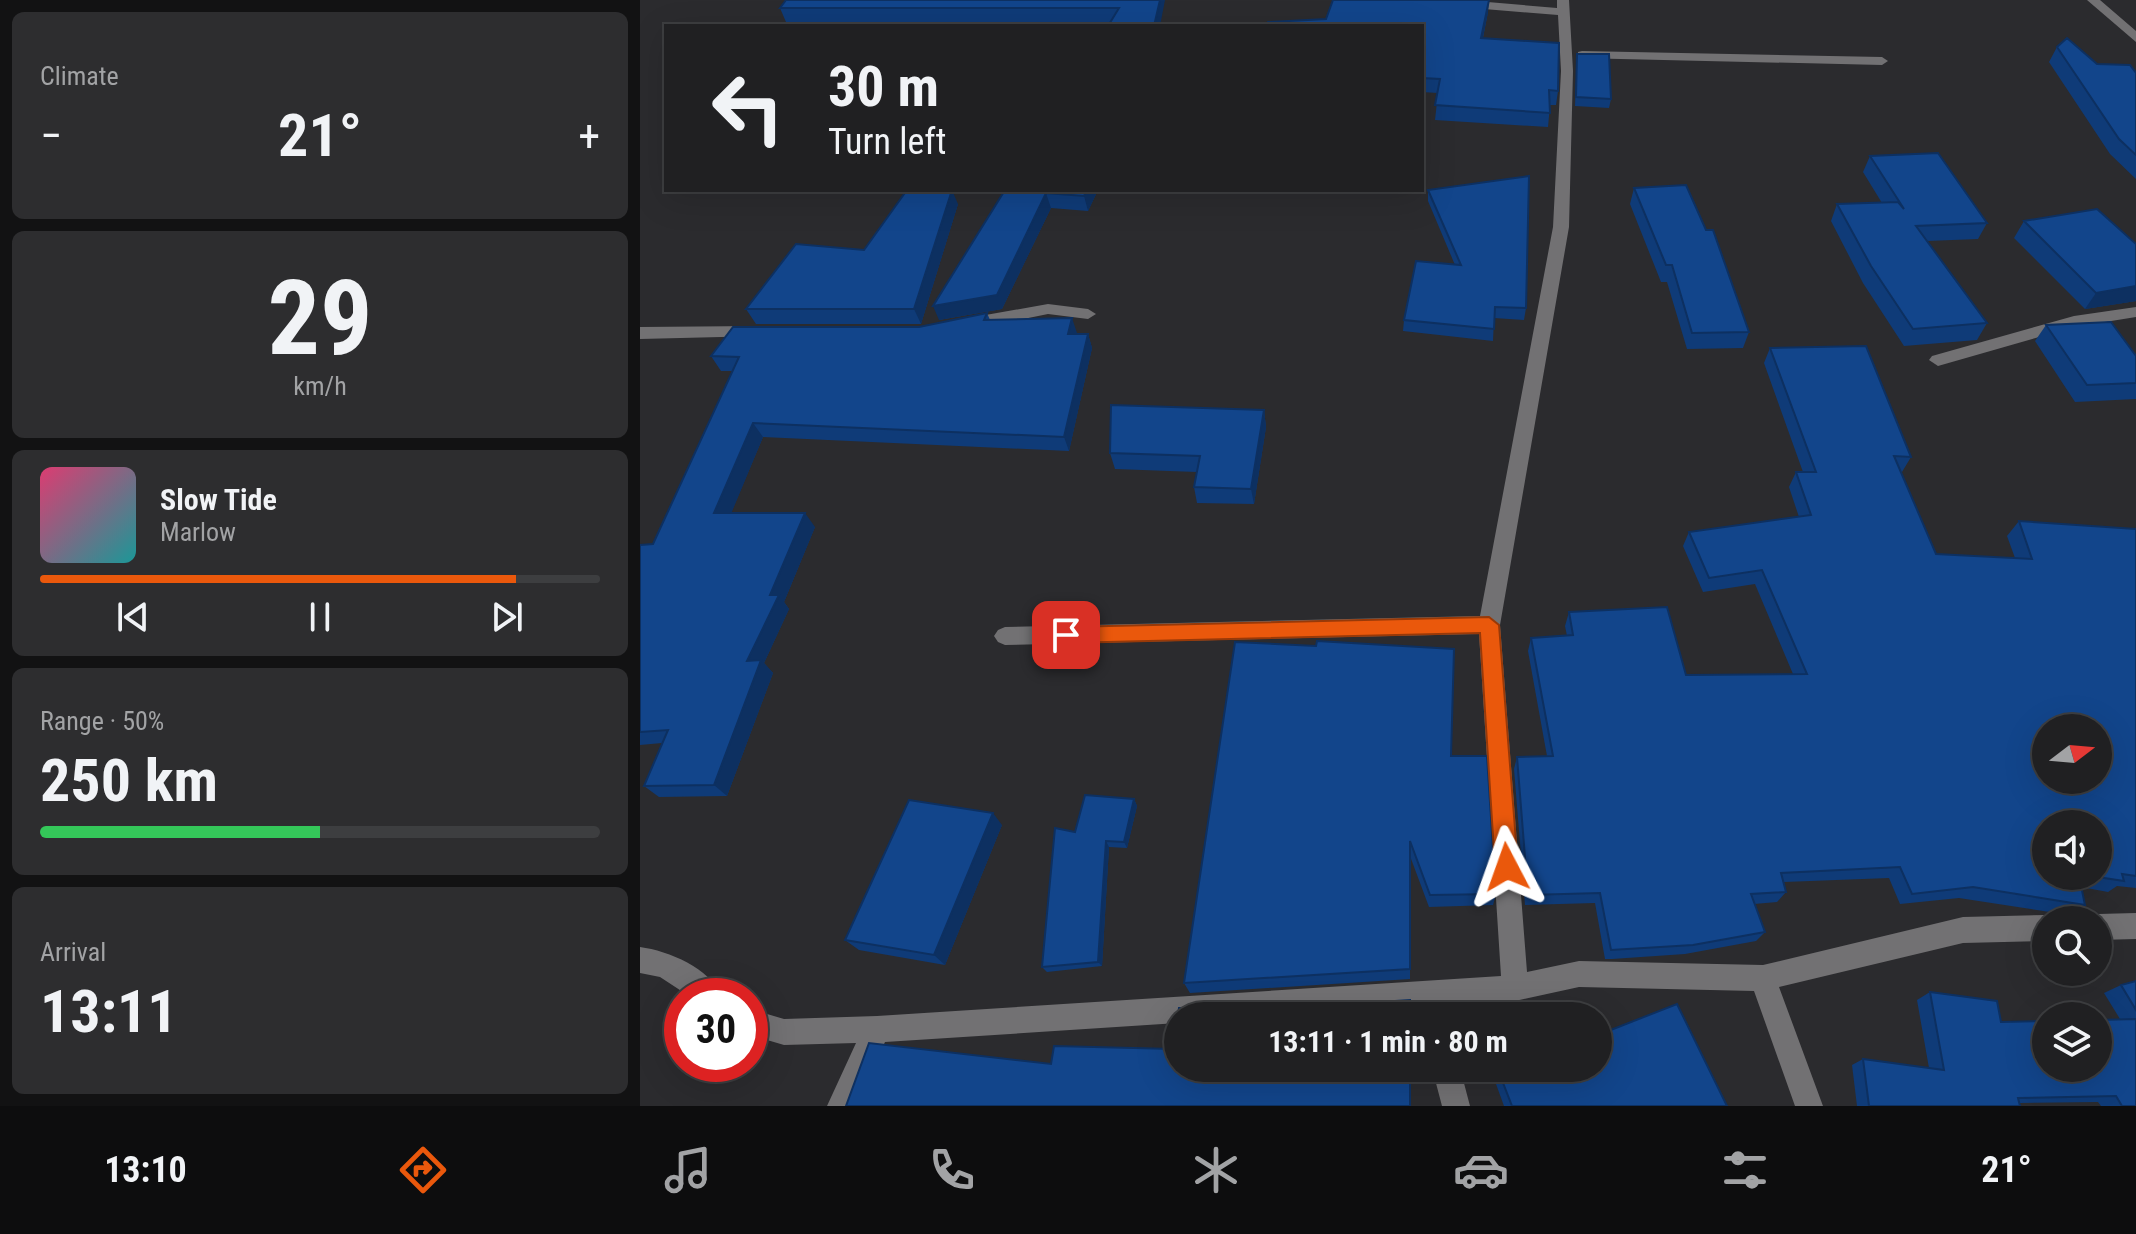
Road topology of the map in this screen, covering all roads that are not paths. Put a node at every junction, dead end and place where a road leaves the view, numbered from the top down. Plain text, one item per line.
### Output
1 (2093, 0) edge
2 (1451, 2) edge
3 (1563, 6) edge
4 (2136, 38) edge
5 (1566, 55) junction
6 (1882, 61) dead end
7 (2136, 312) edge
8 (1088, 314) dead end
9 (949, 328) edge
10 (769, 332) edge
11 (640, 333) edge
12 (1938, 360) dead end
13 (1489, 625) junction
14 (1005, 636) dead end
15 (2136, 926) edge
16 (2112, 927) edge
17 (2032, 928) edge
18 (640, 960) edge
19 (684, 978) edge
20 (1763, 978) junction
21 (1515, 988) junction
22 (1444, 1002) edge
23 (1164, 1017) edge
24 (768, 1027) edge
25 (877, 1029) junction
26 (1450, 1082) edge
27 (841, 1106) edge
28 (1456, 1106) edge
29 (1809, 1106) edge

1 - 4 street
2 - 3 street
3 - 5 street
5 - 6 street
5 - 13 street
7 - 12 street
8 - 9 street
10 - 11 street
13 - 14 street
13 - 21 street
15 - 16 street
17 - 20 street
18 - 19 street
20 - 21 street
20 - 29 street
21 - 22 street
23 - 25 street
24 - 25 street
25 - 27 street
26 - 28 street

